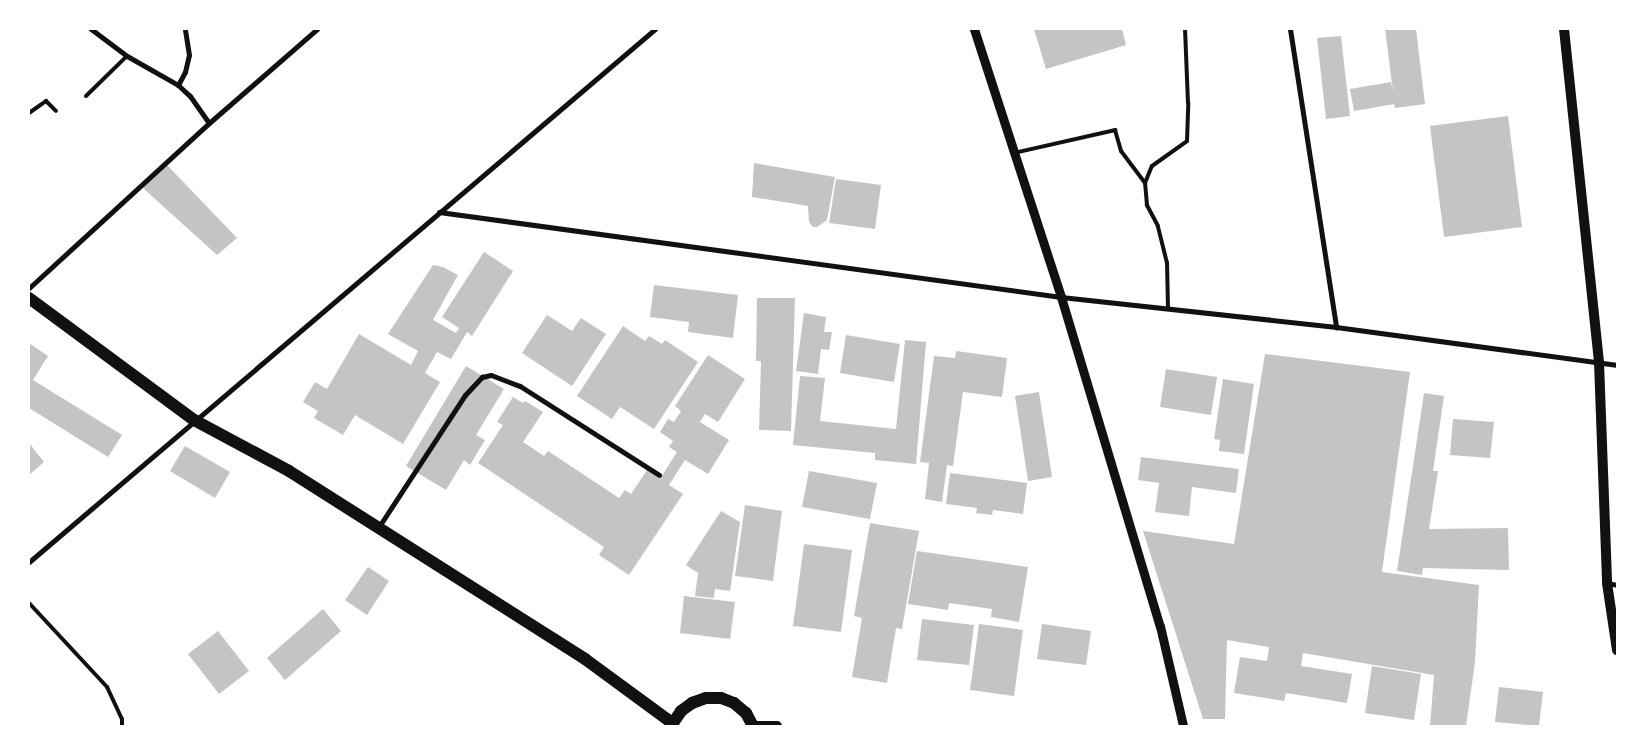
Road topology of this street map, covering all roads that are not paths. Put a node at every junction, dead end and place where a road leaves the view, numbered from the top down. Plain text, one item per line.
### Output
1 (91, 29) edge
2 (186, 29) edge
3 (317, 29) edge
4 (655, 29) edge
5 (974, 29) edge
6 (1185, 29) edge
7 (1290, 29) edge
8 (1564, 29) edge
9 (127, 56) junction
10 (178, 84) junction
11 (86, 96) dead end
12 (56, 111) dead end
13 (29, 113) edge
14 (209, 123) junction
15 (1014, 154) junction
16 (1145, 183) junction
17 (439, 212) junction
18 (29, 288) edge
19 (1061, 297) junction
20 (29, 298) edge
21 (1168, 309) junction
22 (1336, 327) junction
23 (1599, 362) junction
24 (1617, 365) edge
25 (194, 420) junction
26 (659, 475) dead end
27 (378, 529) junction
28 (29, 562) edge
29 (1612, 584) edge
30 (29, 603) edge
31 (1617, 650) edge
32 (672, 725) edge
33 (122, 726) edge
34 (753, 726) edge
35 (777, 726) edge
36 (1183, 726) edge

1 - 9 street
2 - 10 street
3 - 14 street
4 - 17 street
5 - 15 street
6 - 16 lane
7 - 22 street
8 - 23 main road
9 - 10 street
9 - 11 lane
10 - 14 street
12 - 13 lane
14 - 18 street
15 - 16 lane
15 - 19 street
16 - 21 lane
17 - 19 street
17 - 25 street
19 - 21 street
19 - 36 street
20 - 25 main road
21 - 22 street
22 - 23 street
23 - 24 street
23 - 29 main road
25 - 27 main road
25 - 28 street
26 - 27 street
27 - 32 main road
29 - 31 main road
30 - 33 lane
32 - 34 main road
34 - 35 main road

